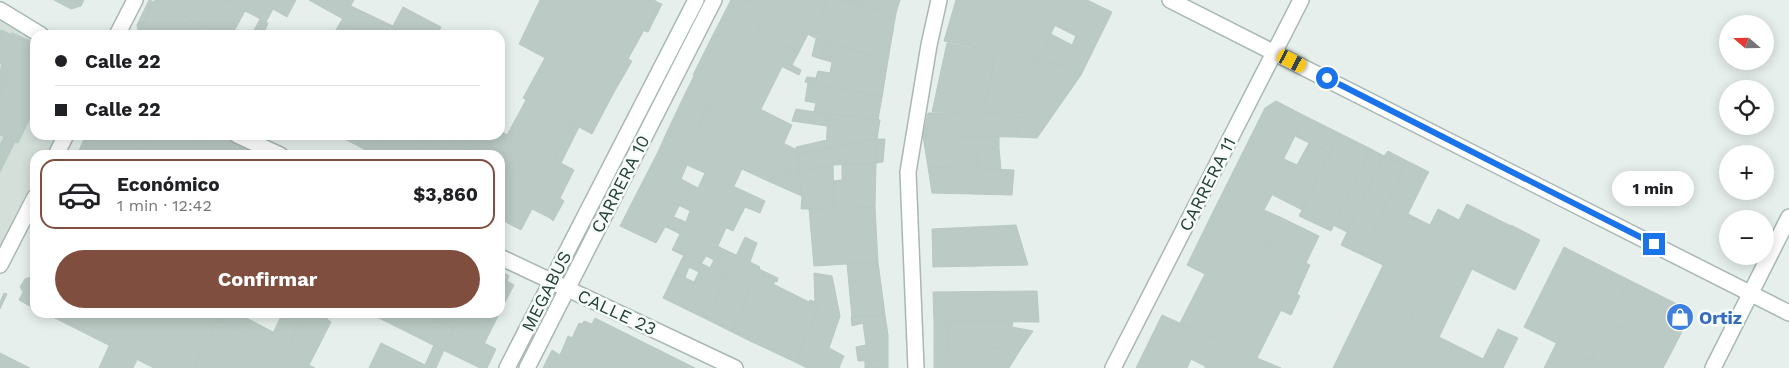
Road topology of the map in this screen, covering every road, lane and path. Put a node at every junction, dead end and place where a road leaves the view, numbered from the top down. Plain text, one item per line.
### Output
1 (135, 0) edge
2 (696, 0) edge
3 (714, 0) edge
4 (939, 0) edge
5 (1170, 0) edge
6 (1301, 0) edge
7 (0, 10) edge
8 (32, 30) edge
9 (120, 30) edge
10 (1275, 52) junction
11 (248, 140) edge
12 (269, 150) edge
13 (30, 206) edge
14 (1789, 217) edge
15 (505, 259) edge
16 (0, 265) edge
17 (551, 280) junction
18 (567, 288) junction
19 (1751, 294) junction
20 (1789, 313) edge
21 (507, 368) edge
22 (527, 368) edge
23 (735, 368) edge
24 (916, 368) edge
25 (1114, 368) edge
26 (1713, 368) edge

1 - 9 street
2 - 17 street, MEGABUS
3 - 18 street, CARRERA 10
4 - 24 street
5 - 10 street
6 - 10 street, CARRERA 11
7 - 8 street
10 - 19 street
10 - 25 street, CARRERA 11
11 - 12 street
13 - 16 street
14 - 19 street
15 - 17 street, CALLE 23
17 - 18 street, CALLE 23
17 - 21 street, MEGABUS
18 - 22 street, CARRERA 10
18 - 23 street, CALLE 23
19 - 20 street
19 - 26 street

